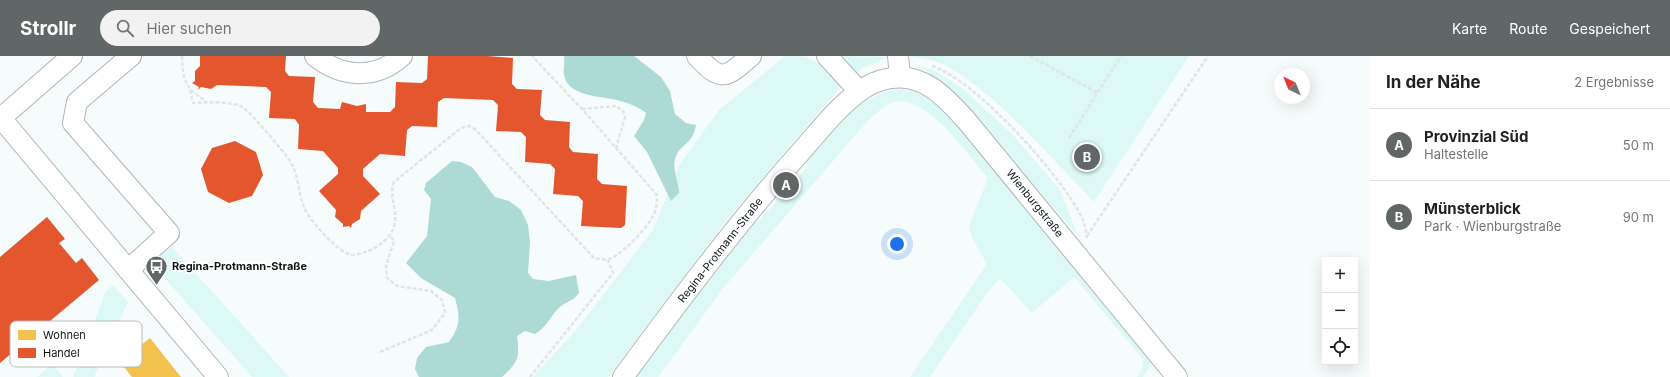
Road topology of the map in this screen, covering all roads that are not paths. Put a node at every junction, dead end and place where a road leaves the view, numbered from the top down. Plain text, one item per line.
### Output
1 (72, 56) edge
2 (131, 56) edge
3 (315, 56) edge
4 (402, 56) edge
5 (697, 56) edge
6 (751, 56) edge
7 (827, 56) edge
8 (898, 56) edge
9 (900, 77) junction
10 (859, 91) junction
11 (0, 118) edge
12 (128, 270) junction
13 (1169, 373) edge
14 (218, 377) edge
15 (623, 377) edge

1 - 11 street
2 - 12 street
3 - 4 street
5 - 6 street
7 - 10 street
8 - 9 street
9 - 10 street, Regina-Protmann-Straße
9 - 13 street, Wienburgstraße
10 - 15 street, Regina-Protmann-Straße
11 - 12 street
12 - 14 street

